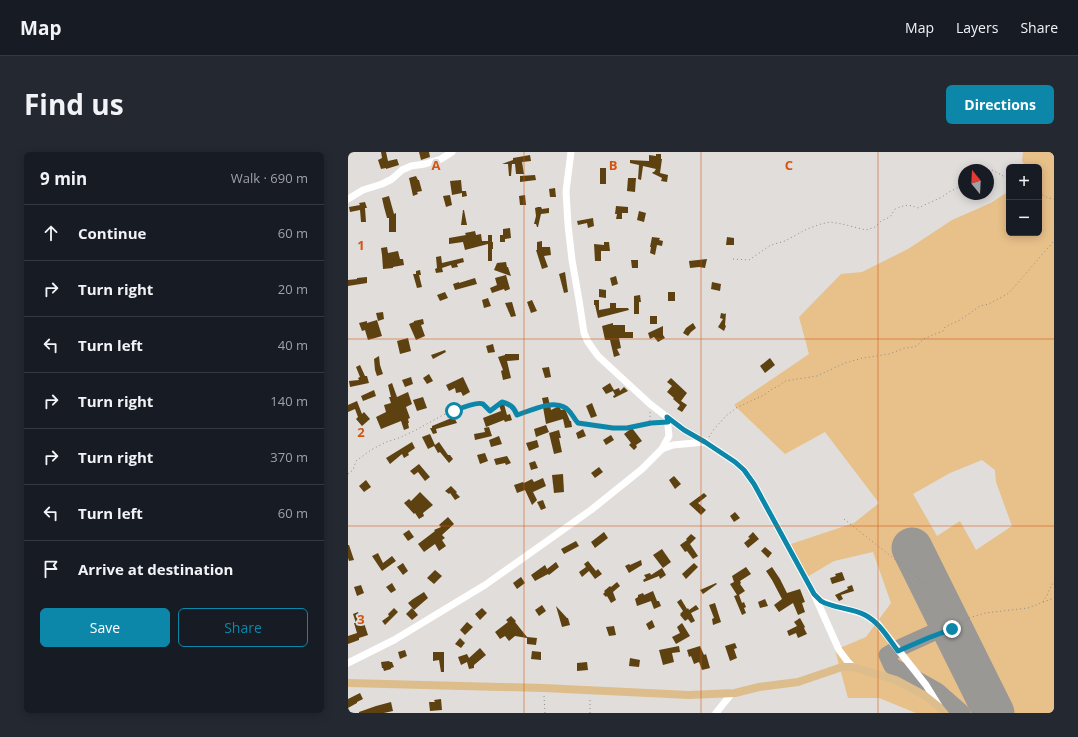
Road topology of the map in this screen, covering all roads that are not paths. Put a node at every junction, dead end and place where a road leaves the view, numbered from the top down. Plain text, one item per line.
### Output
1 (452, 152) edge
2 (571, 152) edge
3 (348, 199) edge
4 (667, 420) junction
5 (705, 442) junction
6 (662, 449) junction
7 (814, 594) junction
8 (348, 663) edge
9 (853, 667) junction
10 (348, 683) edge
11 (732, 693) junction
12 (942, 710) edge
13 (716, 713) edge

1 - 3 street
2 - 4 street
4 - 5 street
4 - 6 street
5 - 6 street
5 - 7 street
6 - 8 street
7 - 9 street
7 - 12 street
9 - 11 main road
9 - 12 main road
10 - 11 main road
11 - 13 street

